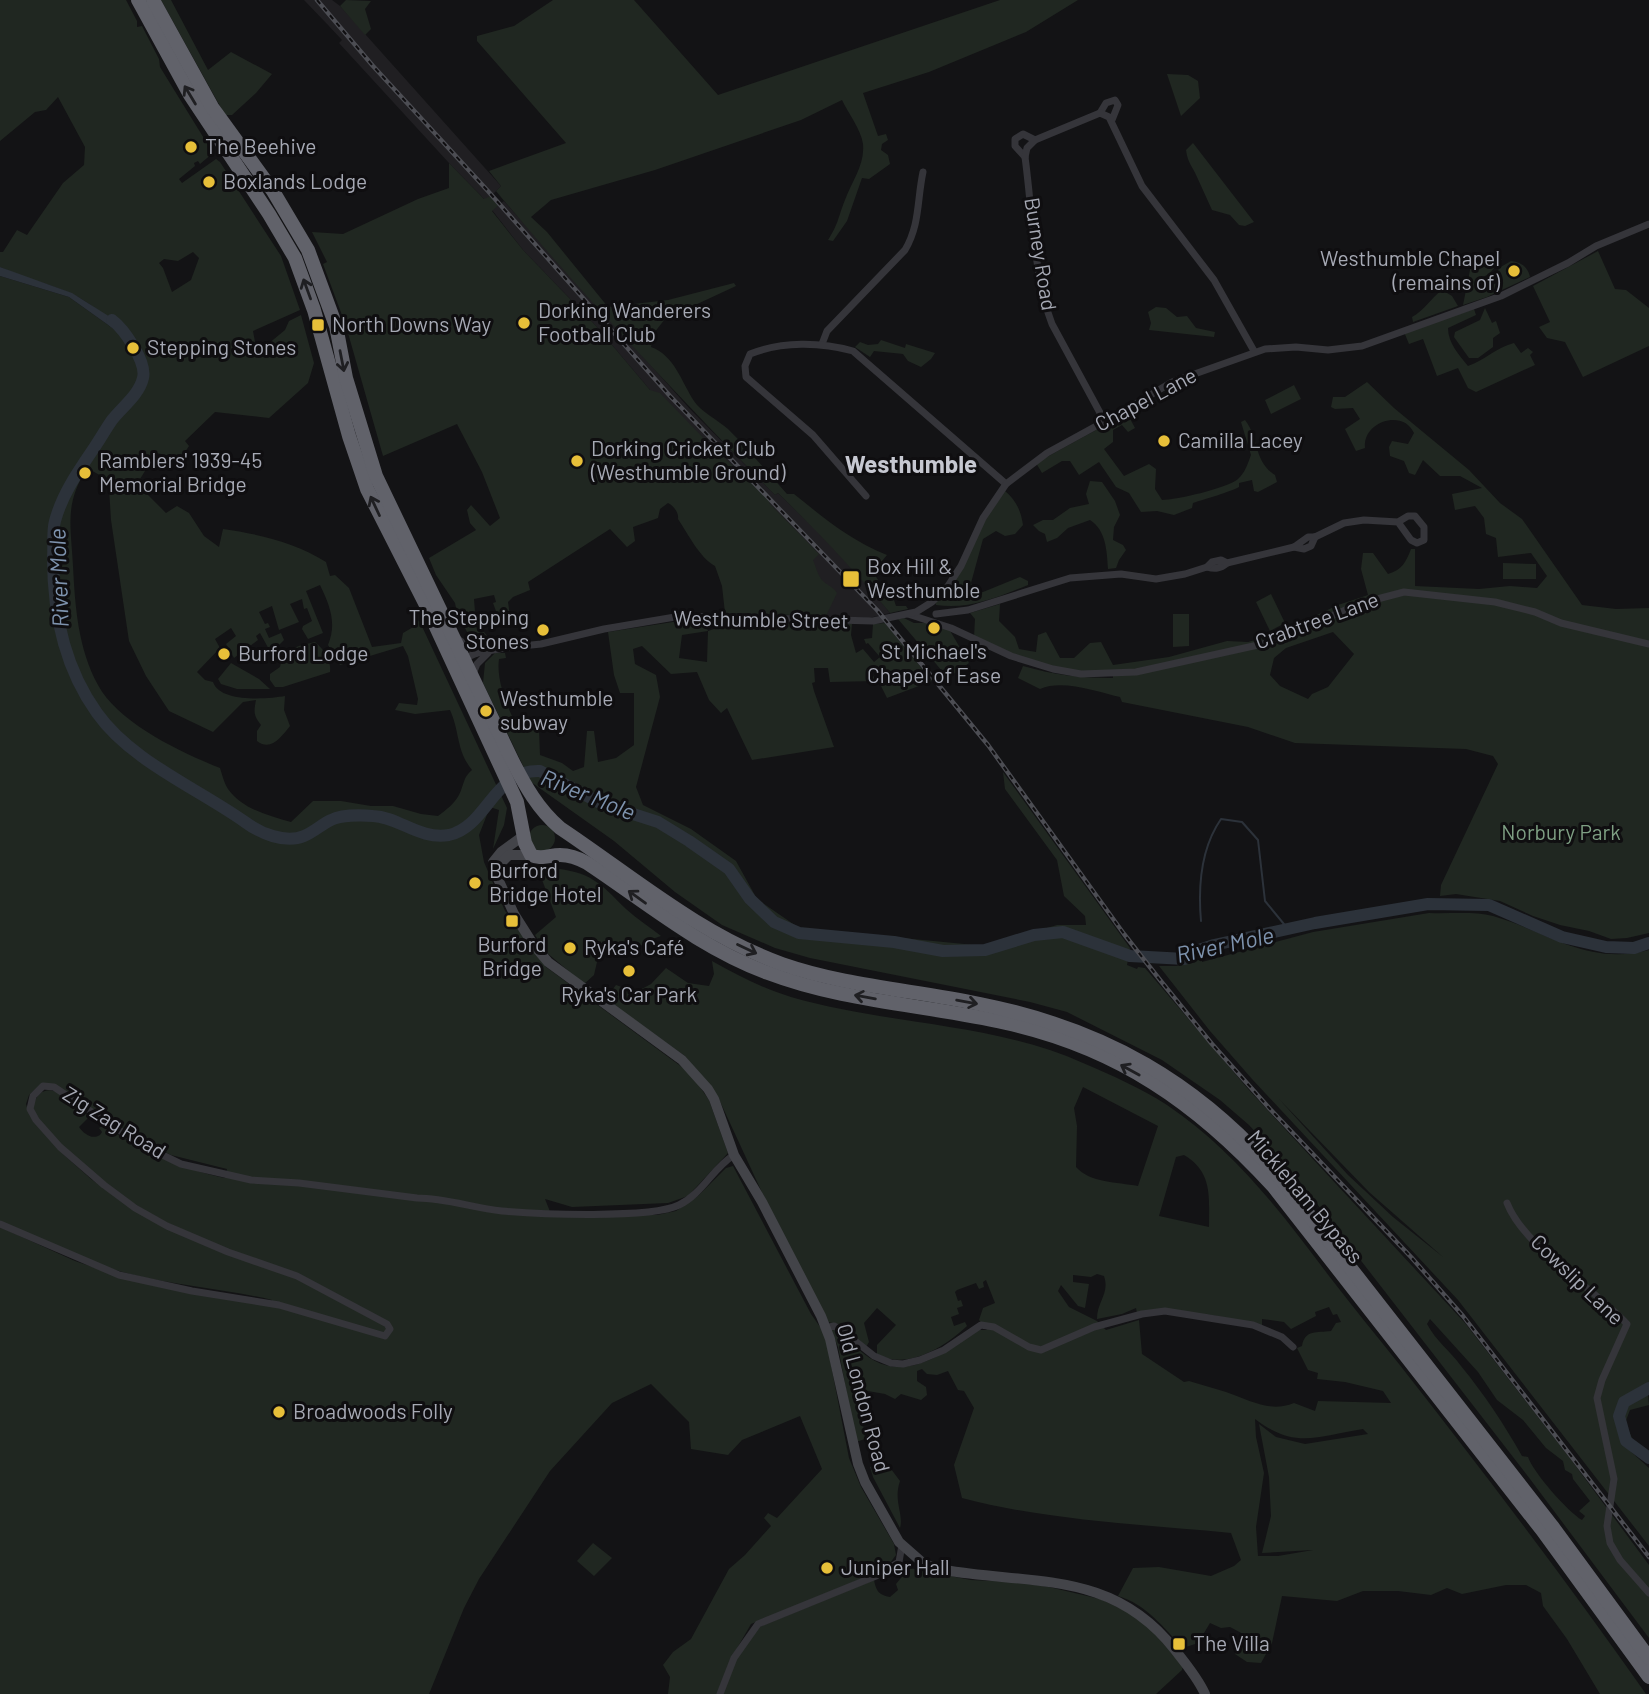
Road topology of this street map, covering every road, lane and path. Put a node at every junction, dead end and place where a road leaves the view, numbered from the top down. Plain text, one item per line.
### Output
1 (138, 0) edge
2 (153, 0) edge
3 (1100, 113) junction
4 (1112, 120) junction
5 (1035, 140) junction
6 (1025, 157) junction
7 (923, 172) dead end
8 (1649, 224) edge
9 (822, 344) junction
10 (1254, 351) junction
11 (1105, 422) junction
12 (1006, 484) junction
13 (866, 496) dead end
14 (1398, 522) dead end
15 (912, 612) junction
16 (1649, 644) edge
17 (491, 650) junction
18 (471, 656) junction
19 (465, 676) junction
20 (519, 788) junction
21 (548, 817) junction
22 (561, 828) junction
23 (523, 834) junction
24 (531, 855) junction
25 (552, 856) junction
26 (498, 876) junction
27 (734, 1155) junction
28 (1507, 1203) dead end
29 (0, 1224) edge
30 (825, 1328) junction
31 (1293, 1347) dead end
32 (902, 1545) junction
33 (1649, 1593) edge
34 (1649, 1658) edge
35 (1649, 1677) edge
36 (720, 1694) edge
37 (1205, 1694) edge

19 -> 1 highway
2 -> 18 highway
3 - 4 street
3 - 4 street, Burney Road
3 - 5 street, Burney Road
4 - 10 street, Burney Road
5 - 6 street
5 - 6 street, Burney Road
6 - 11 street, Burney Road
7 - 9 street
8 - 10 street, Chapel Lane
9 - 12 street
9 - 13 street
10 - 11 street, Chapel Lane
11 - 12 street, Chapel Lane
12 - 15 street, Chapel Lane
14 - 15 street
15 - 16 street, Crabtree Lane
15 - 17 street, Westhumble Street
17 - 18 street, Westhumble Street
17 - 19 street
18 - 19 highway
19 - 20 highway
20 - 21 highway
20 - 23 highway
21 - 22 highway
21 - 23 highway
22 - 25 highway
22 -> 34 highway, Mickleham Bypass
23 - 24 highway
23 - 26 main road
24 - 25 highway
24 - 26 main road
35 -> 25 highway, Mickleham Bypass
26 - 27 main road, Old London Road
27 - 29 street, Zig Zag Road
27 - 30 main road, Old London Road
28 - 33 street, Cowslip Lane
30 - 31 street
30 - 32 main road, Old London Road
32 - 36 street
32 - 37 main road, Old London Road

